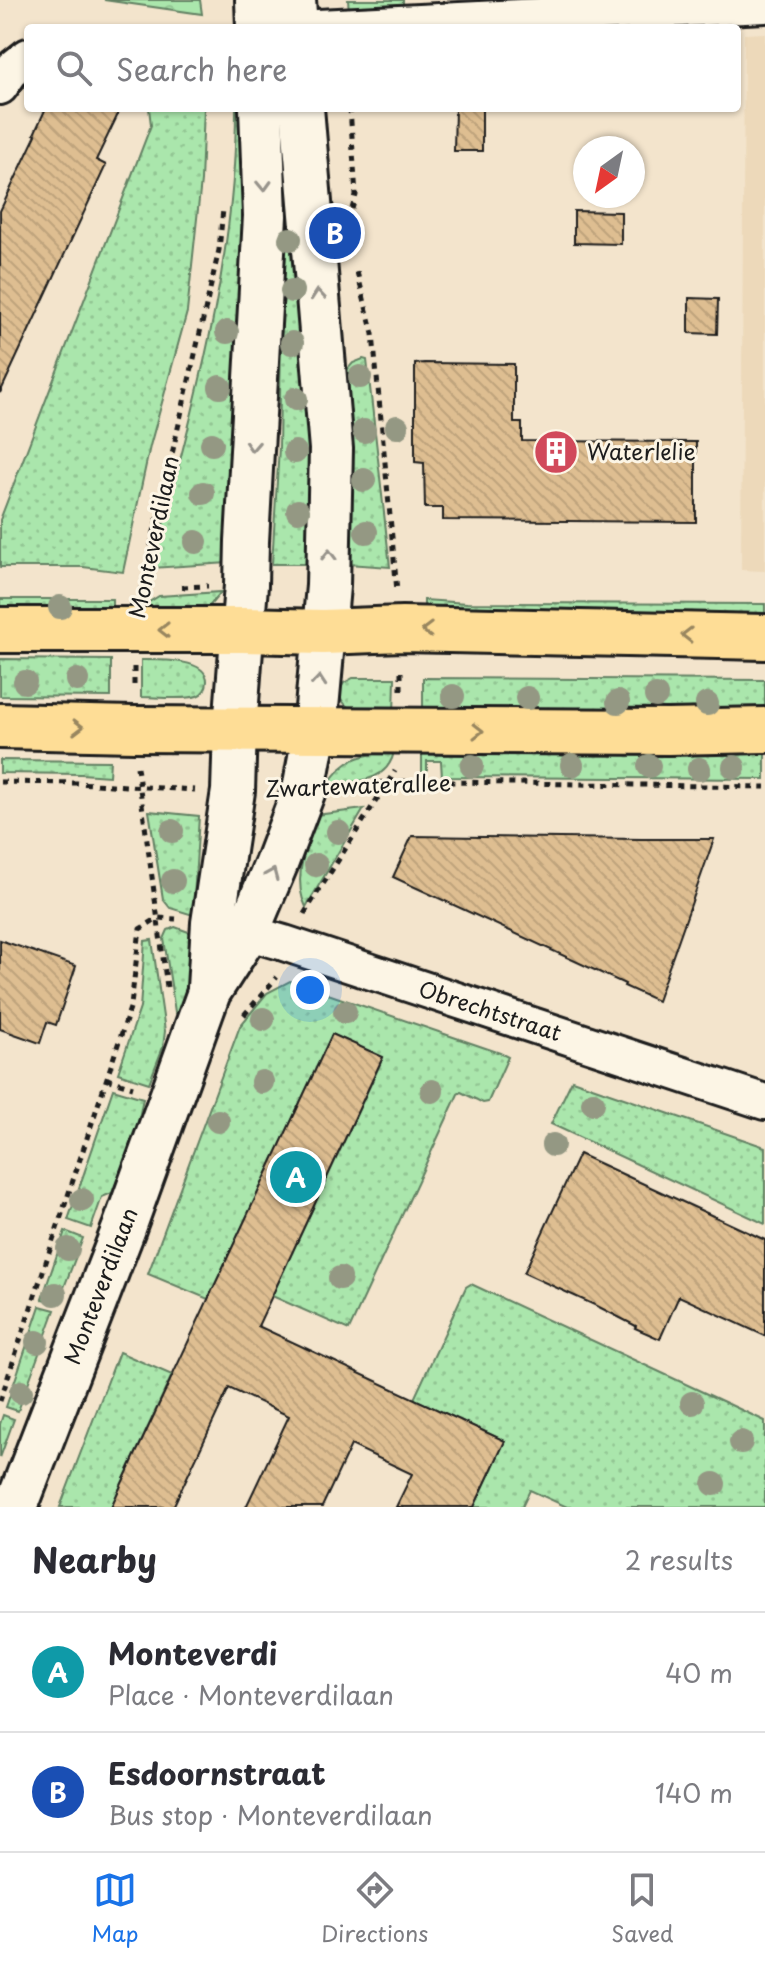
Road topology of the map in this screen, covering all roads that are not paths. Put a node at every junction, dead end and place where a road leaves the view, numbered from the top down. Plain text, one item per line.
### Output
1 (257, 0) edge
2 (294, 0) edge
3 (765, 5) edge
4 (258, 24) edge
5 (295, 24) edge
6 (377, 24) edge
7 (24, 59) edge
8 (0, 87) edge
9 (261, 112) edge
10 (302, 112) edge
11 (0, 630) edge
12 (242, 630) junction
13 (323, 632) junction
14 (765, 637) edge
15 (0, 726) edge
16 (235, 728) junction
17 (315, 730) junction
18 (765, 730) edge
19 (230, 928) junction
20 (765, 1102) edge
21 (16, 1507) edge

1 - 4 street
2 - 5 street
3 - 6 street
7 - 8 street
9 -> 12 street, Monteverdilaan
13 -> 10 street, Monteverdilaan
12 -> 11 main road
12 - 13 main road
12 - 16 street, Monteverdilaan
14 -> 13 main road
17 -> 13 street, Monteverdilaan
15 -> 16 main road
16 - 17 main road
16 - 19 street, Monteverdilaan
17 -> 18 main road
19 -> 17 street, Monteverdilaan
19 - 20 street, Obrechtstraat
19 - 21 street, Monteverdilaan

